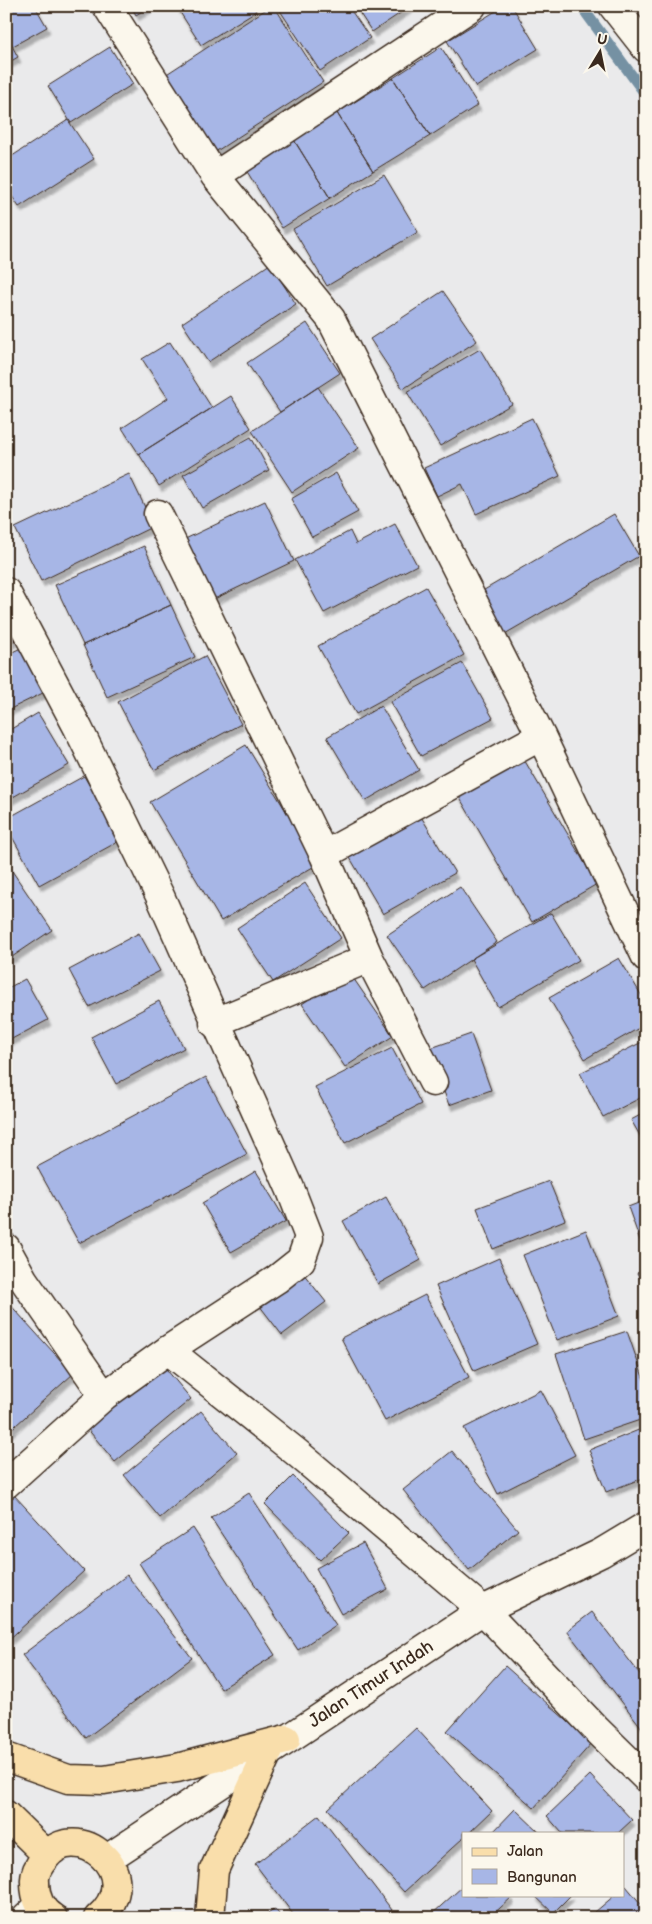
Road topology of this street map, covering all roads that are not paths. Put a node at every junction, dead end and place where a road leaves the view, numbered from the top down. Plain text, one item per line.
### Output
1 (107, 6) edge
2 (472, 6) edge
3 (613, 6) edge
4 (646, 48) edge
5 (215, 176) junction
6 (158, 514) dead end
7 (6, 592) edge
8 (541, 736) junction
9 (324, 855) junction
10 (646, 957) edge
11 (369, 958) junction
12 (214, 1022) junction
13 (433, 1082) dead end
14 (6, 1248) edge
15 (168, 1350) junction
16 (104, 1396) junction
17 (6, 1484) edge
18 (646, 1526) edge
19 (484, 1610) junction
20 (278, 1745) junction
21 (6, 1757) edge
22 (646, 1778) edge
23 (6, 1815) edge
24 (47, 1855) junction
25 (107, 1859) junction
26 (113, 1912) edge
27 (39, 1914) edge
28 (210, 1918) edge

1 - 5 street
2 - 5 street
3 - 4 street
5 - 8 street
6 - 9 street
7 - 12 street
8 - 9 street
8 - 10 street
9 - 11 street
11 - 12 street
11 - 13 street
12 - 15 street
14 - 16 street
15 - 16 street
15 - 19 street
16 - 17 street
18 - 19 street, Jalan Timur Indah
19 - 20 street, Jalan Timur Indah
19 - 22 street
20 - 21 main road
20 - 25 street, Jalan Timur Indah
20 - 28 main road
23 - 24 main road
24 - 25 main road
24 - 27 main road
25 - 26 main road

